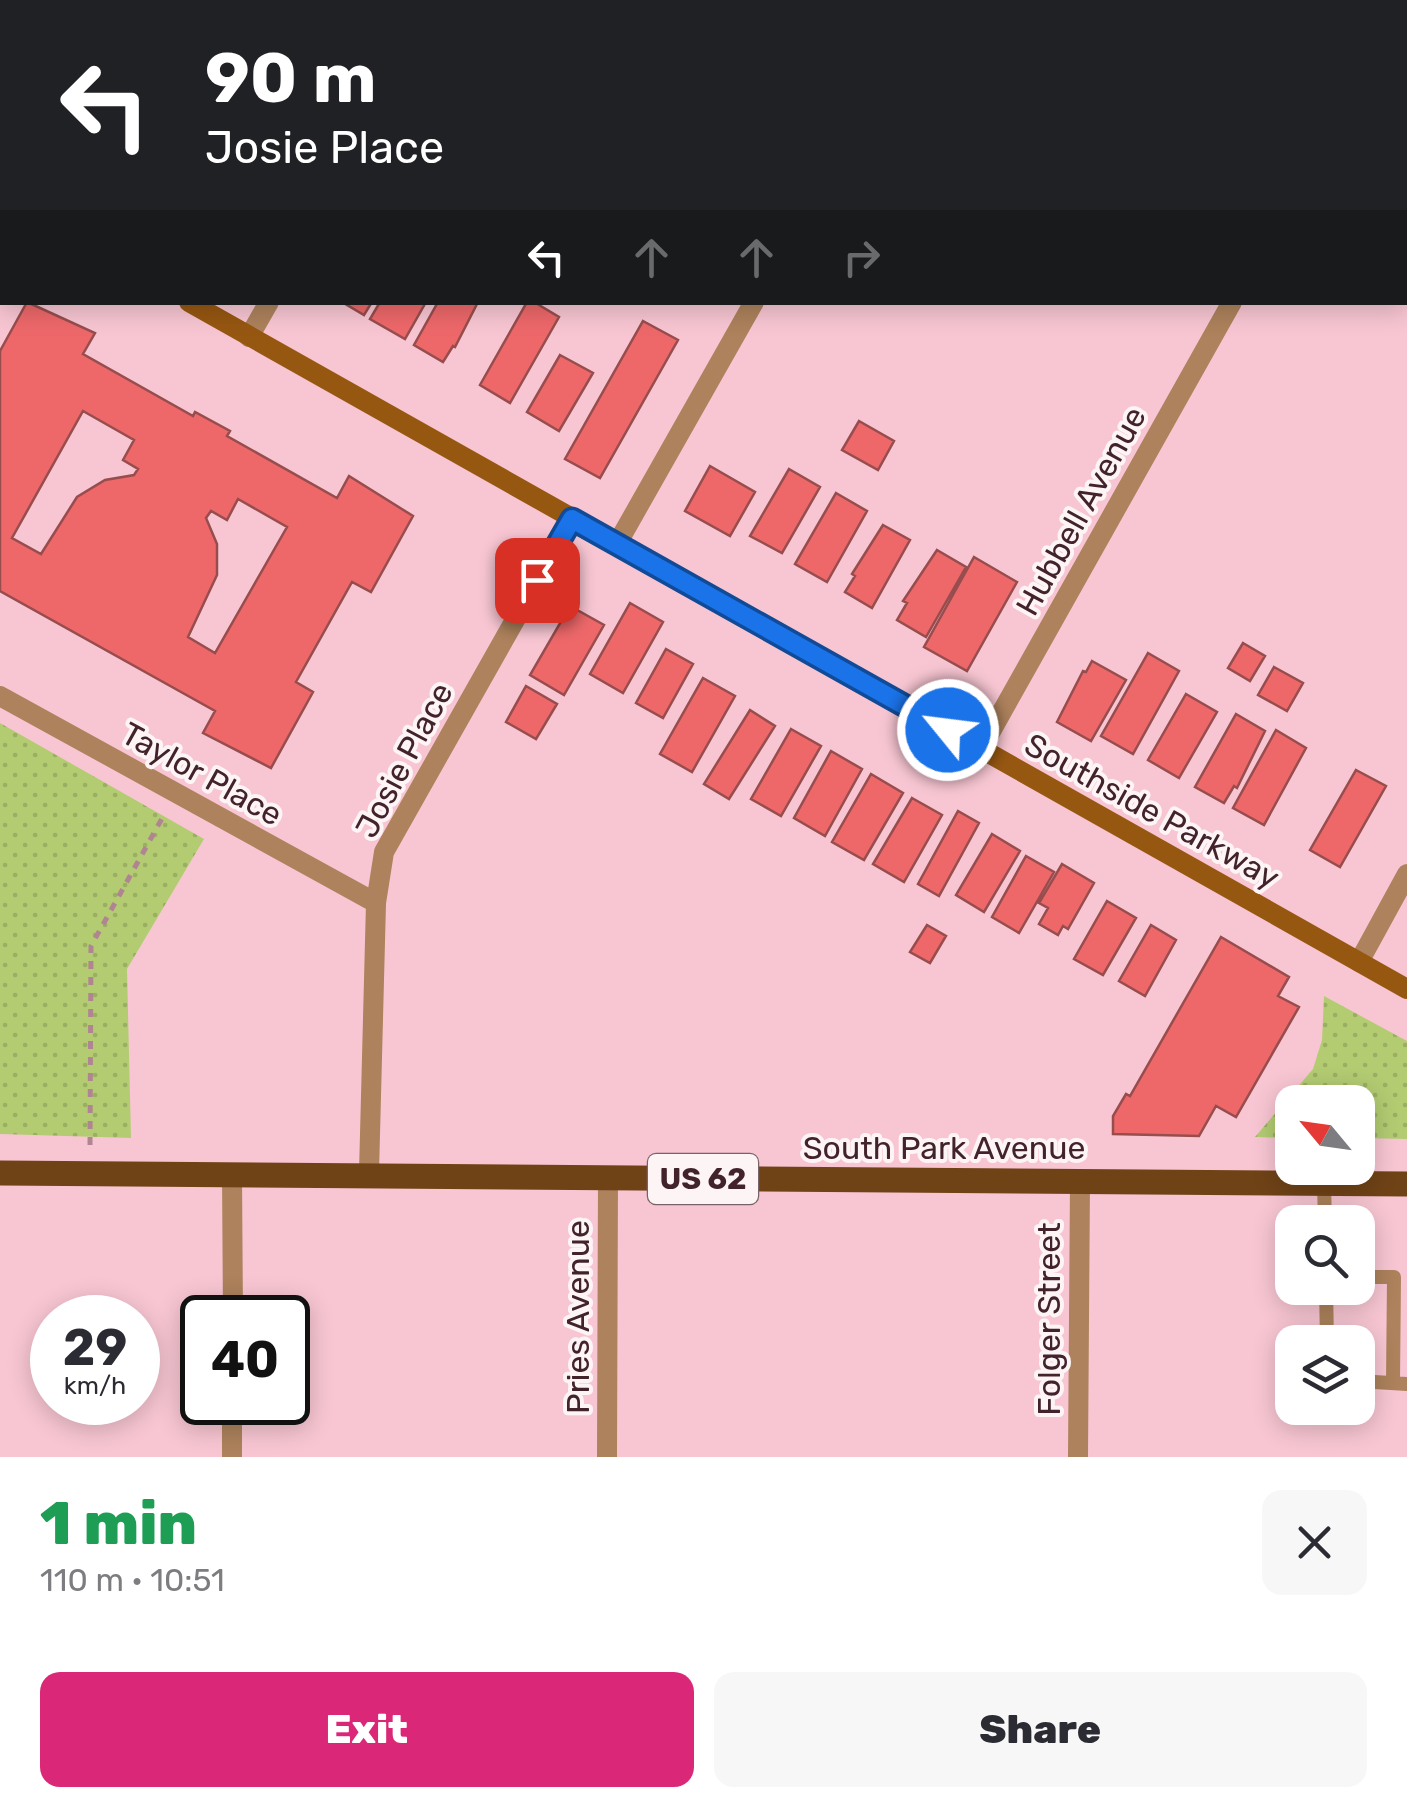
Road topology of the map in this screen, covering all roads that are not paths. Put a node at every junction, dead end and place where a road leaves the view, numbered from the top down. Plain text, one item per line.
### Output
1 (194, 305) edge
2 (266, 305) edge
3 (752, 305) edge
4 (1230, 305) edge
5 (249, 337) junction
6 (572, 519) junction
7 (617, 544) junction
8 (0, 696) edge
9 (981, 749) junction
10 (1407, 874) edge
11 (376, 903) junction
12 (1359, 962) junction
13 (1407, 989) edge
14 (0, 1173) edge
15 (369, 1173) junction
16 (232, 1174) junction
17 (608, 1178) junction
18 (1080, 1182) junction
19 (1275, 1184) edge
20 (1375, 1184) edge
21 (1407, 1184) edge
22 (1375, 1277) edge
23 (232, 1295) edge
24 (1375, 1382) edge
25 (1400, 1384) edge
26 (232, 1425) edge
27 (232, 1457) edge
28 (608, 1457) edge
29 (1078, 1457) edge

1 - 5 street, Southside Parkway
2 - 5 street
3 - 7 street
4 - 9 street, Hubbell Avenue
5 - 6 street, Southside Parkway
6 - 7 street, Southside Parkway
6 - 11 street, Josie Place
7 - 9 street, Southside Parkway
8 - 11 street, Taylor Place
9 - 12 street, Southside Parkway
10 - 12 street
11 - 15 street, Josie Place
12 - 13 street, Southside Parkway
14 - 16 main road, South Park Avenue / US 62
15 - 16 main road, South Park Avenue / US 62
15 - 17 main road, South Park Avenue / US 62
16 - 23 street
17 - 18 main road, South Park Avenue / US 62
17 - 28 street, Pries Avenue
18 - 19 main road, South Park Avenue / US 62
18 - 29 street, Folger Street
20 - 21 main road, South Park Avenue / US 62
22 - 25 lane
24 - 25 lane
26 - 27 street

